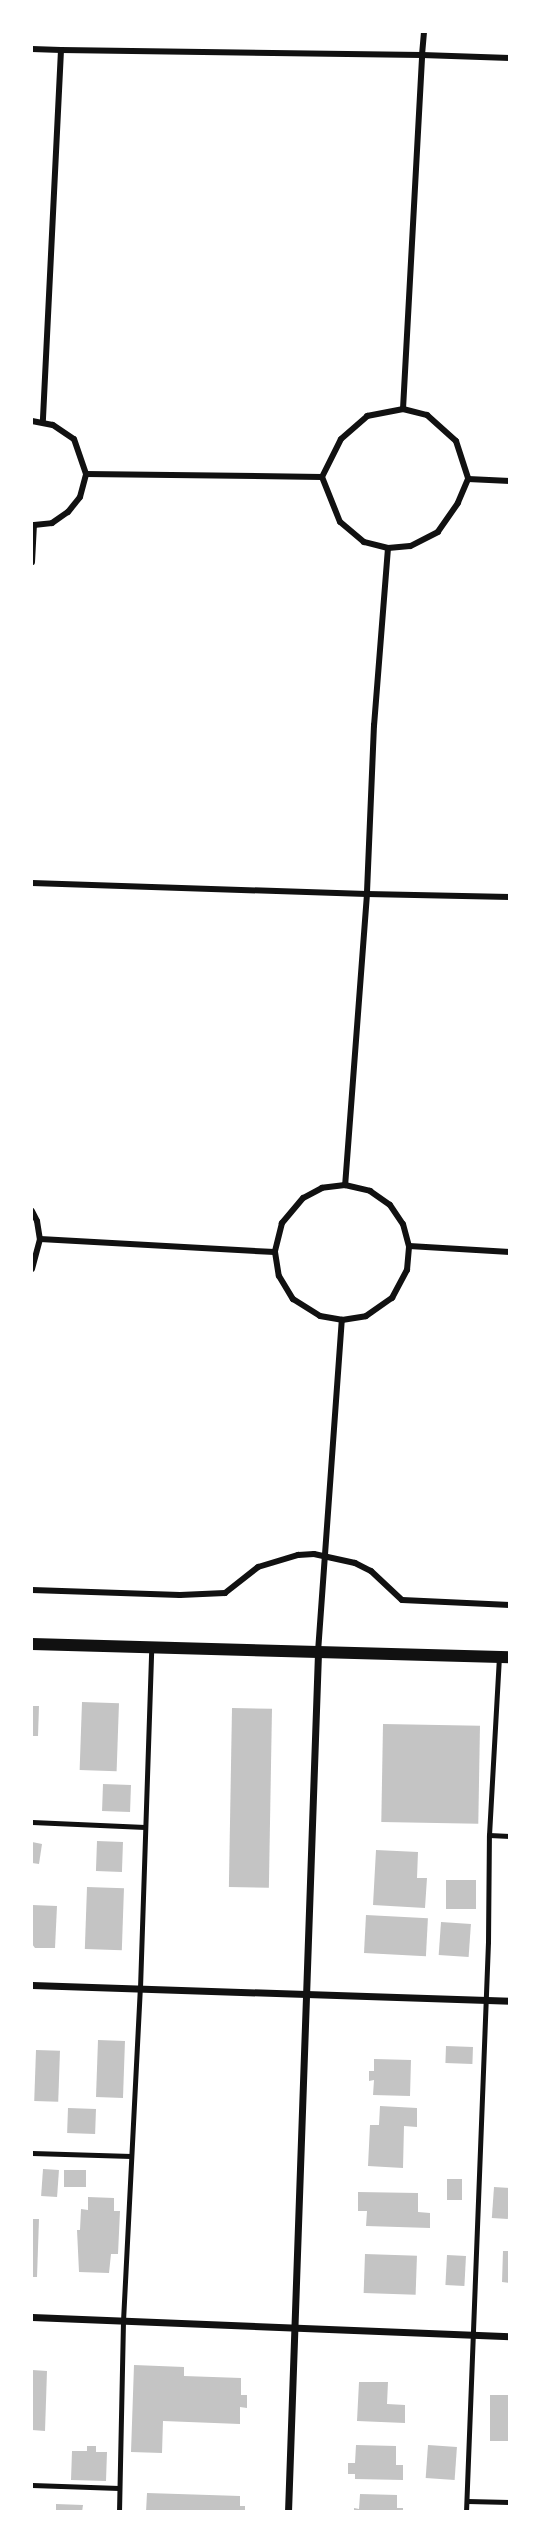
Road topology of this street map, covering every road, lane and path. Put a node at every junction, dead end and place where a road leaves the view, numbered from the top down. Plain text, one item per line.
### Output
1 (424, 32) edge
2 (32, 49) edge
3 (61, 50) junction
4 (422, 55) junction
5 (509, 58) edge
6 (403, 409) junction
7 (32, 421) edge
8 (43, 422) junction
9 (86, 474) junction
10 (322, 477) junction
11 (467, 479) junction
12 (509, 481) edge
13 (33, 524) edge
14 (388, 548) junction
15 (32, 562) edge
16 (32, 883) edge
17 (367, 894) junction
18 (509, 897) edge
19 (345, 1185) junction
20 (32, 1211) edge
21 (40, 1239) junction
22 (409, 1246) junction
23 (275, 1252) junction
24 (509, 1252) edge
25 (32, 1269) edge
26 (342, 1320) junction
27 (325, 1557) junction
28 (32, 1590) edge
29 (509, 1605) edge
30 (32, 1644) edge
31 (151, 1647) junction
32 (318, 1652) junction
33 (504, 1657) edge
34 (32, 1822) edge
35 (145, 1827) junction
36 (489, 1835) junction
37 (509, 1836) edge
38 (32, 1984) edge
39 (140, 1988) junction
40 (308, 1993) junction
41 (485, 2000) junction
42 (509, 2001) edge
43 (32, 2153) edge
44 (131, 2156) junction
45 (32, 2317) edge
46 (122, 2321) junction
47 (295, 2328) junction
48 (473, 2335) junction
49 (509, 2336) edge
50 (32, 2485) edge
51 (119, 2488) junction
52 (467, 2501) junction
53 (509, 2502) edge
54 (119, 2511) edge
55 (288, 2511) edge
56 (466, 2511) edge

1 - 4 street
2 - 3 street
3 - 4 street
3 - 8 street
4 - 5 street
4 - 6 street
6 - 10 street
6 - 11 street
7 - 8 street
8 - 9 street
9 - 10 street
9 - 13 street
10 - 14 street
11 - 12 street
11 - 14 street
13 - 15 street
14 - 17 street
16 - 17 street
17 - 18 street
17 - 19 street
19 - 22 street
19 - 23 street
20 - 21 street
21 - 23 street
21 - 25 street
22 - 24 street
22 - 26 street
23 - 26 street
26 - 27 street
27 - 28 street
27 - 29 street
27 - 32 street
30 - 31 street
31 - 32 street
31 - 35 lane
32 - 33 street
32 - 40 street
33 - 36 lane
34 - 35 lane
35 - 39 lane
36 - 37 lane
36 - 41 lane
38 - 39 street
39 - 40 street
39 - 44 lane
40 - 41 street
40 - 47 street
41 - 42 street
41 - 48 lane
43 - 44 lane
44 - 46 lane
45 - 46 street
46 - 47 street
46 - 51 lane
47 - 48 street
47 - 55 street
48 - 49 street
48 - 52 lane
50 - 51 lane
51 - 54 lane
52 - 53 lane
52 - 56 lane

